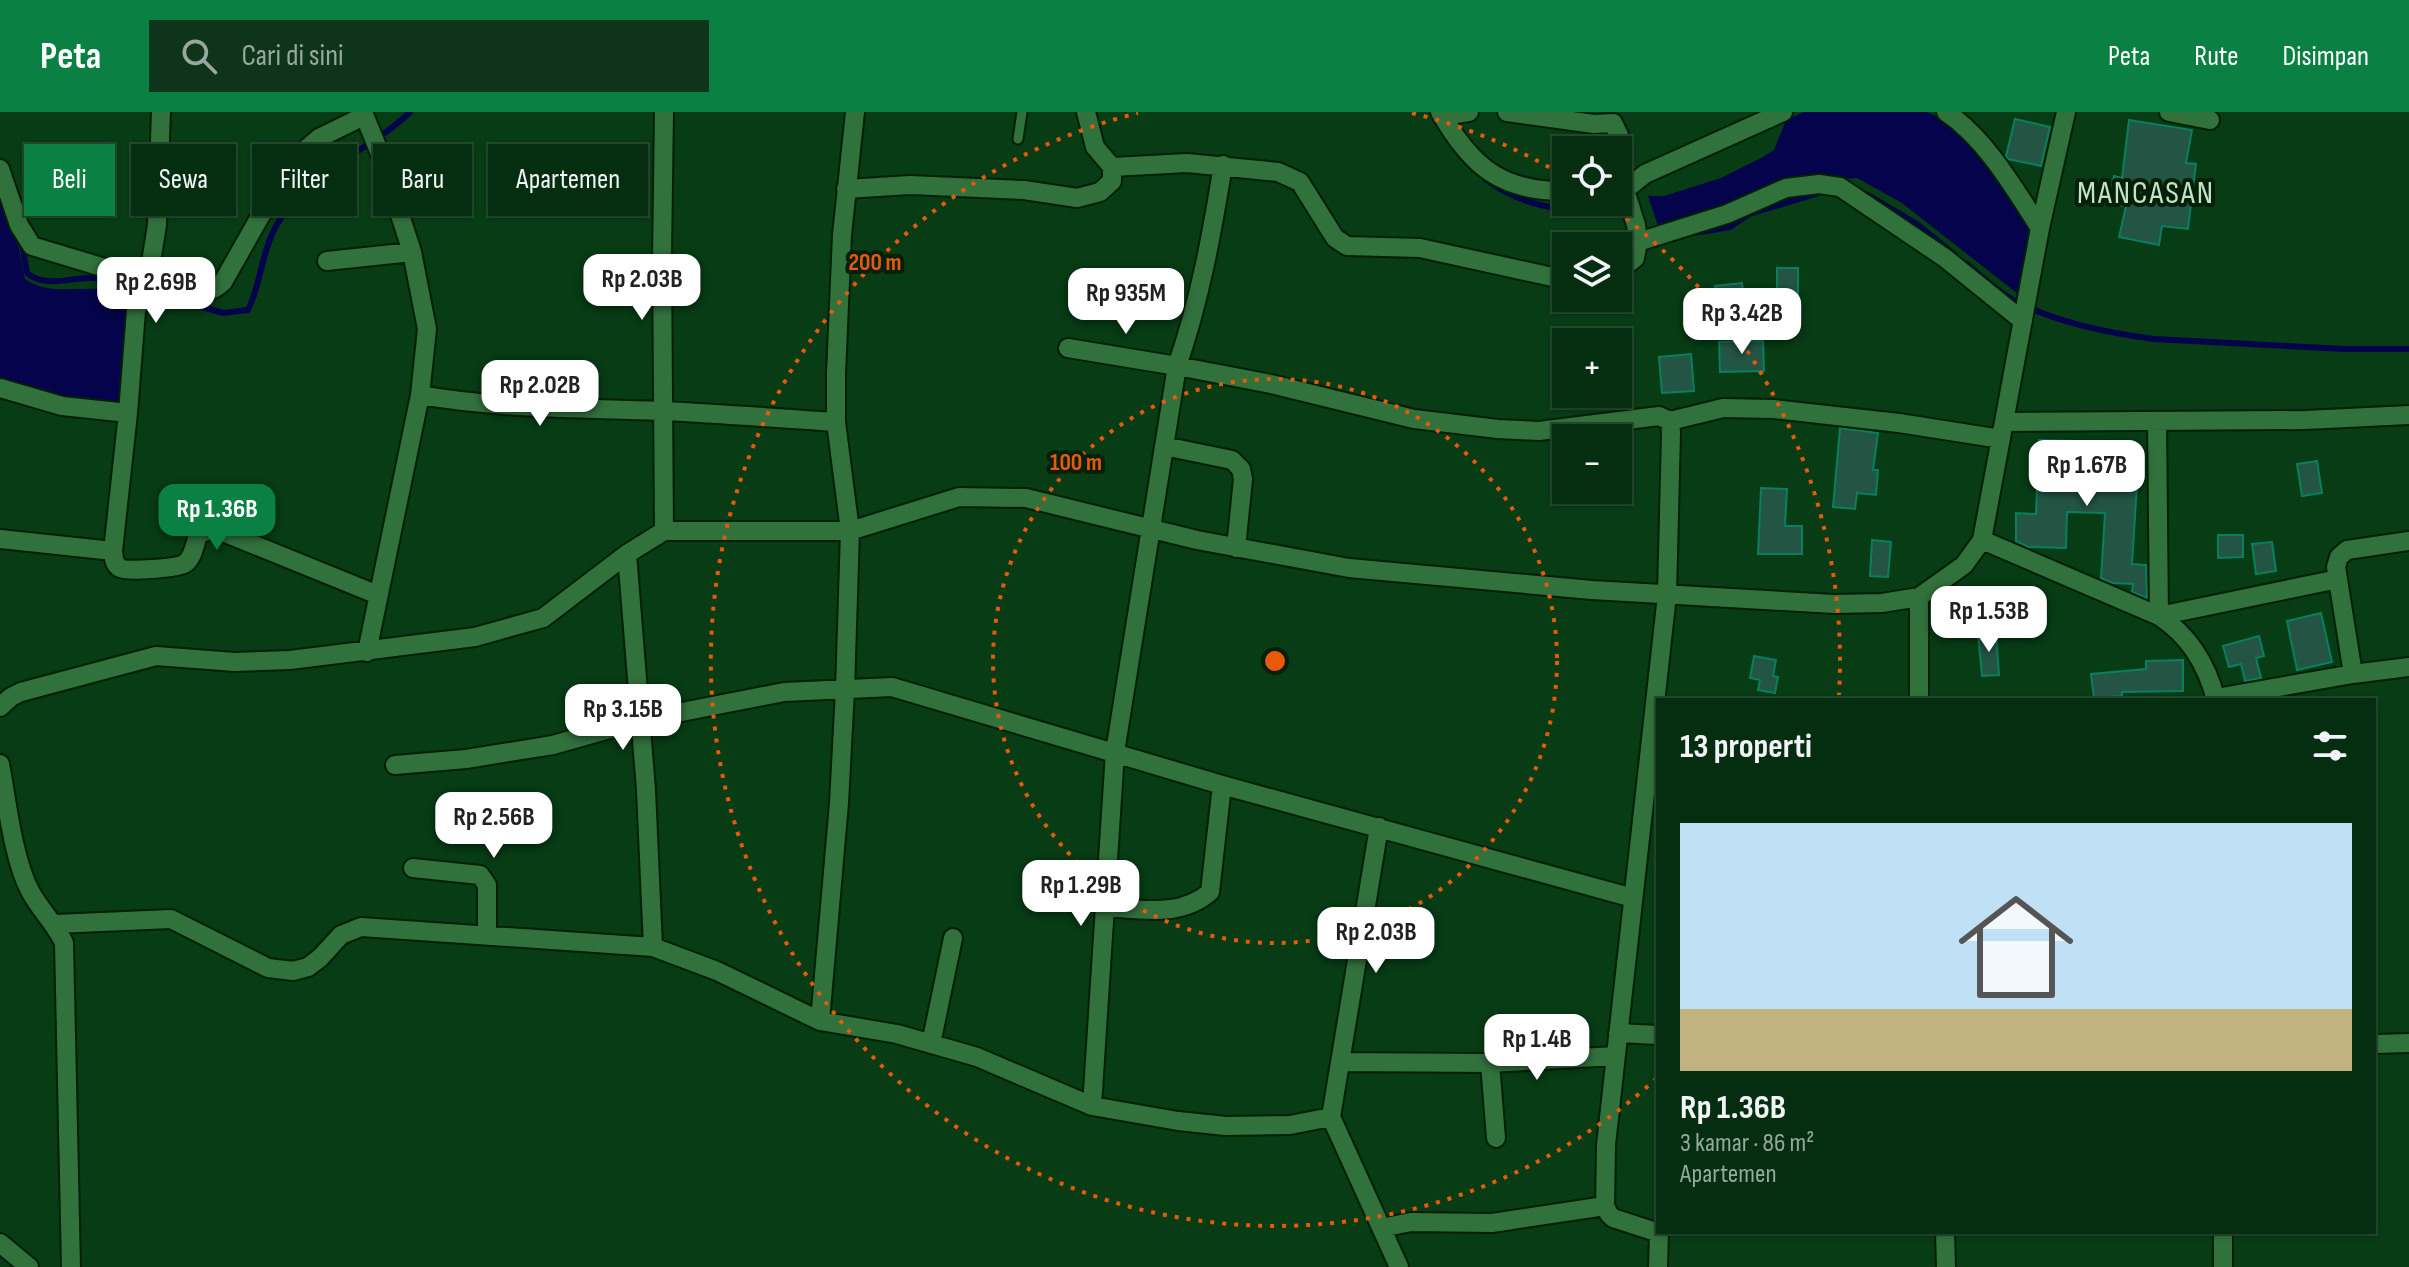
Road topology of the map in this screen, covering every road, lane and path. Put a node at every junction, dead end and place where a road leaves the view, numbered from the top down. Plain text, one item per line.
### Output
1 (161, 112) edge
2 (664, 112) edge
3 (855, 112) edge
4 (1022, 112) edge
5 (1086, 112) edge
6 (1469, 112) edge
7 (1507, 112) edge
8 (1783, 112) edge
9 (1946, 112) edge
10 (2066, 112) edge
11 (2169, 112) edge
12 (1441, 114) edge
13 (1613, 117) edge
14 (2210, 120) dead end
15 (368, 125) edge
16 (1018, 139) dead end
17 (1223, 165) junction
18 (1112, 167) junction
19 (0, 169) edge
20 (1632, 183) edge
21 (846, 189) junction
22 (1552, 191) edge
23 (1632, 215) edge
24 (2040, 228) junction
25 (1638, 242) junction
26 (412, 252) junction
27 (1632, 260) edge
28 (327, 261) dead end
29 (1552, 277) edge
30 (148, 281) junction
31 (2023, 321) junction
32 (1068, 348) dead end
33 (1177, 366) junction
34 (0, 388) edge
35 (420, 395) junction
36 (664, 411) junction
37 (128, 413) junction
38 (2409, 415) edge
39 (1670, 421) junction
40 (2157, 421) junction
41 (836, 422) junction
42 (2003, 430) junction
43 (1164, 446) junction
44 (1151, 530) junction
45 (664, 531) junction
46 (850, 531) junction
47 (0, 539) edge
48 (1982, 540) junction
49 (2409, 541) edge
50 (1236, 548) junction
51 (113, 551) junction
52 (627, 554) junction
53 (2338, 579) junction
54 (378, 595) junction
55 (1667, 595) junction
56 (1919, 597) junction
57 (2159, 616) junction
58 (367, 652) junction
59 (2409, 667) edge
60 (2353, 674) junction
61 (845, 690) junction
62 (1659, 698) edge
63 (1919, 698) edge
64 (2216, 698) edge
65 (2221, 698) edge
66 (0, 707) edge
67 (641, 720) junction
68 (1656, 740) edge
69 (1115, 752) junction
70 (0, 764) edge
71 (395, 765) dead end
72 (1222, 785) junction
73 (1379, 827) junction
74 (1649, 833) edge
75 (413, 868) dead end
76 (1633, 898) junction
77 (1103, 907) junction
78 (55, 924) junction
79 (487, 936) junction
80 (953, 938) dead end
81 (653, 947) junction
82 (820, 1021) junction
83 (1618, 1033) junction
84 (1656, 1035) edge
85 (2409, 1043) edge
86 (931, 1044) junction
87 (2376, 1044) edge
88 (1615, 1056) junction
89 (1340, 1062) junction
90 (1490, 1063) junction
91 (1092, 1106) junction
92 (1331, 1117) junction
93 (1496, 1138) dead end
94 (1605, 1206) junction
95 (1381, 1228) junction
96 (1656, 1230) edge
97 (1666, 1234) edge
98 (1945, 1234) edge
99 (2223, 1234) edge
100 (0, 1243) edge
101 (29, 1267) edge
102 (71, 1267) edge
103 (1399, 1267) edge
104 (1658, 1267) edge
105 (1946, 1267) edge
106 (2223, 1267) edge

1 - 30 street
2 - 36 street
3 - 21 street
4 - 16 lane
5 - 18 street
6 - 12 street
7 - 13 street
8 - 20 street
9 - 24 street
10 - 24 street
11 - 14 street
12 - 22 street
15 - 26 street
15 - 30 street
17 - 18 street
17 - 29 street
17 - 33 street
18 - 21 street
19 - 30 street
21 - 41 street
23 - 25 street
24 - 31 street
25 - 27 street
25 - 31 street
26 - 28 street
26 - 35 street
30 - 37 street
31 - 42 street
32 - 33 street
33 - 39 street
33 - 43 street
34 - 37 street
35 - 36 street
35 - 54 street
36 - 41 street
36 - 45 street
37 - 51 street
38 - 40 street
39 - 42 street
39 - 55 street
40 - 42 street
40 - 57 street
41 - 46 street
42 - 48 street
43 - 44 street
43 - 50 street
44 - 46 street
44 - 50 street
44 - 69 street
45 - 46 street
45 - 52 street
46 - 61 street
47 - 51 street
48 - 56 street
48 - 57 street
49 - 53 street
50 - 55 street
51 - 54 street
52 - 58 street
52 - 67 street
53 - 57 street
53 - 60 street
54 - 58 street
55 - 56 street
55 - 62 street
56 - 63 street
57 - 64 street
58 - 66 street
59 - 60 street
60 - 65 street
61 - 67 street
61 - 69 street
61 - 82 street
67 - 71 street
67 - 81 street
68 - 74 street
69 - 72 street
69 - 77 street
70 - 78 street
72 - 73 street
72 - 77 street
73 - 76 street
73 - 89 street
74 - 76 street
75 - 79 street
76 - 83 street
77 - 91 street
78 - 79 street
78 - 102 street
79 - 81 street
80 - 86 street
81 - 82 street
82 - 86 street
83 - 84 street
83 - 88 street
85 - 87 street
86 - 91 street
88 - 90 street
88 - 94 street
89 - 90 street
89 - 92 street
90 - 93 street
91 - 92 street
92 - 95 street
94 - 95 street
94 - 96 street
95 - 103 street
97 - 104 street
98 - 105 street
99 - 106 street
100 - 101 street

